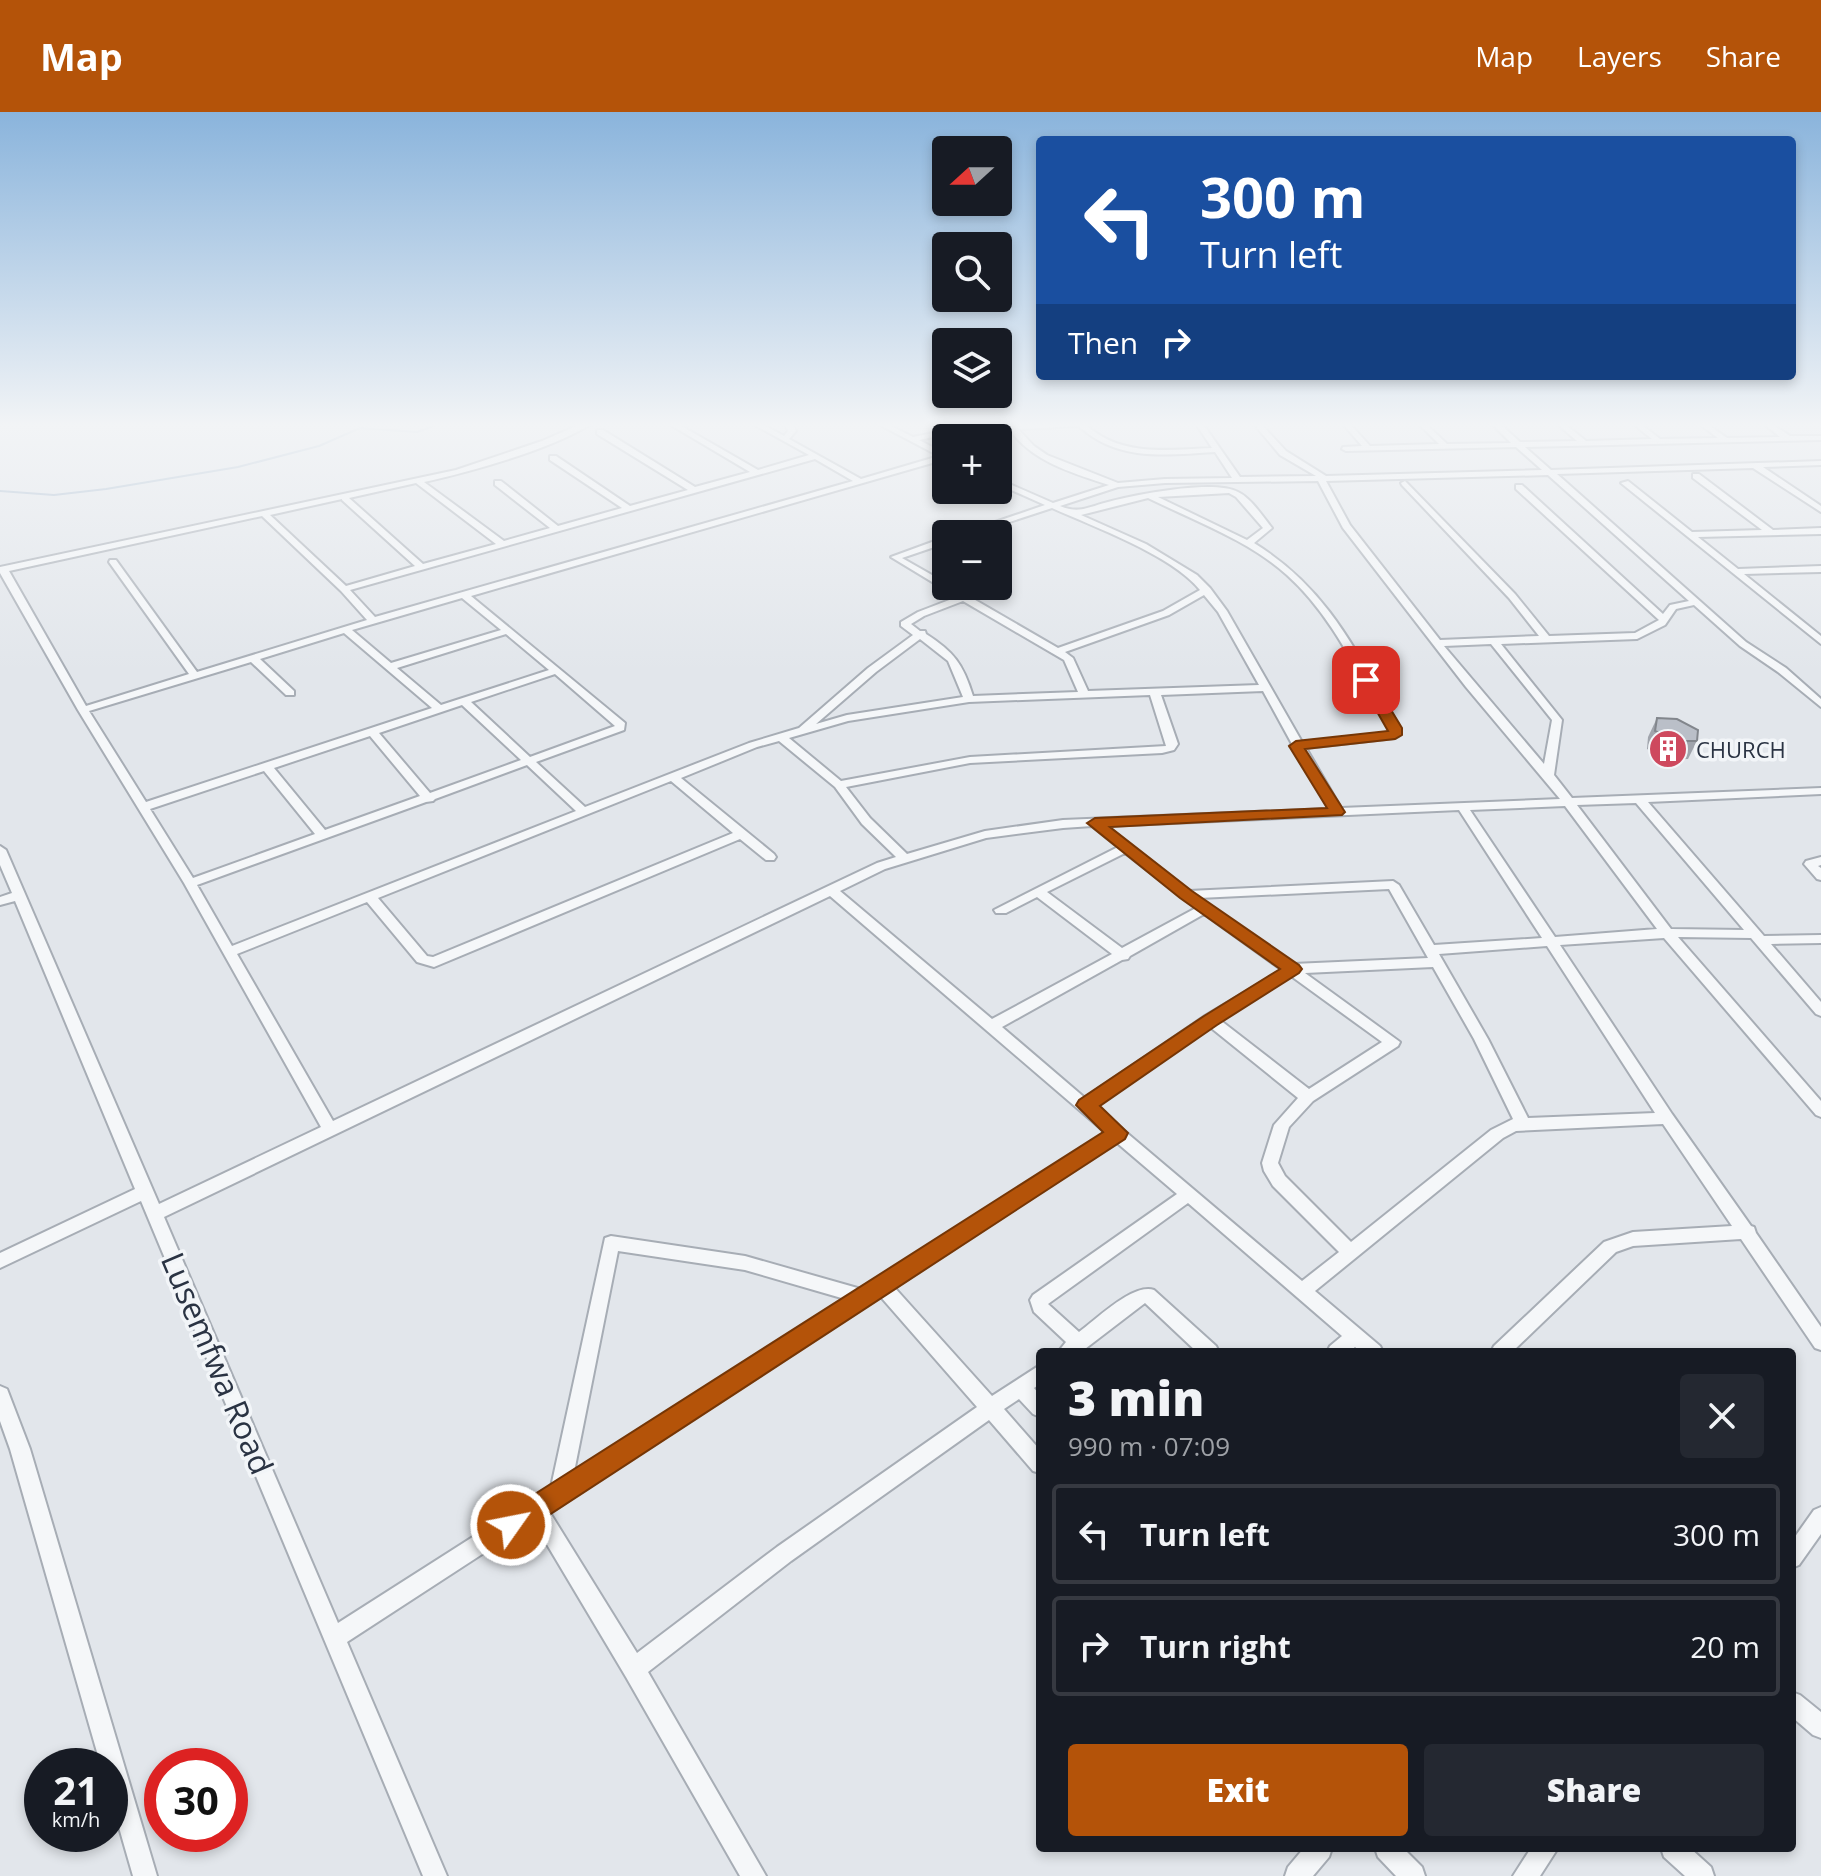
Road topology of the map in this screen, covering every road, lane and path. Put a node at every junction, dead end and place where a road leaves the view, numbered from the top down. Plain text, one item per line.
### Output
1 (303, 506) edge
2 (354, 506) edge
3 (452, 506) edge
4 (528, 506) edge
5 (625, 506) edge
6 (633, 506) edge
7 (771, 506) edge
8 (1049, 506) edge
9 (1056, 506) edge
10 (1100, 506) edge
11 (1172, 506) edge
12 (1248, 506) edge
13 (1336, 506) edge
14 (1427, 506) edge
15 (1540, 506) edge
16 (1588, 506) edge
17 (1655, 506) edge
18 (1736, 506) edge
19 (627, 508) junction
20 (264, 514) junction
21 (1074, 515) junction
22 (1007, 520) edge
23 (555, 528) junction
24 (1821, 531) edge
25 (1770, 532) junction
26 (1692, 535) junction
27 (1249, 543) junction
28 (502, 544) junction
29 (932, 545) edge
30 (113, 562) dead end
31 (421, 567) junction
32 (1821, 569) edge
33 (2, 570) edge
34 (1736, 572) junction
35 (932, 580) edge
36 (344, 589) junction
37 (1207, 590) junction
38 (464, 595) junction
39 (957, 600) edge
40 (966, 600) edge
41 (1695, 602) junction
42 (1664, 620) junction
43 (373, 621) junction
44 (1821, 623) edge
45 (1801, 624) junction
46 (346, 630) junction
47 (507, 631) junction
48 (922, 633) junction
49 (1547, 640) junction
50 (1494, 641) junction
51 (1821, 641) edge
52 (1437, 643) junction
53 (1058, 651) junction
54 (253, 658) junction
55 (390, 667) junction
56 (555, 671) junction
57 (195, 676) junction
58 (1263, 688) junction
59 (1154, 691) junction
60 (290, 693) dead end
61 (1084, 693) junction
62 (969, 699) junction
63 (462, 700) junction
64 (1821, 704) edge
65 (439, 709) junction
66 (83, 710) junction
67 (803, 730) junction
68 (373, 732) junction
69 (780, 736) junction
70 (1296, 746) junction
71 (528, 762) junction
72 (266, 766) junction
73 (1548, 775) junction
74 (673, 777) junction
75 (839, 785) junction
76 (1821, 791) edge
77 (429, 799) junction
78 (1639, 799) junction
79 (1568, 803) junction
80 (1462, 806) junction
81 (144, 807) junction
82 (584, 812) junction
83 (1337, 812) junction
84 (1095, 823) junction
85 (741, 834) junction
86 (323, 836) junction
87 (1125, 848) junction
88 (0, 850) edge
89 (770, 857) dead end
90 (903, 857) junction
91 (1821, 861) edge
92 (1821, 876) edge
93 (190, 883) junction
94 (831, 890) junction
95 (1038, 891) junction
96 (19, 895) junction
97 (1186, 895) junction
98 (370, 897) junction
99 (0, 901) edge
100 (1206, 908) junction
101 (1001, 910) dead end
102 (1667, 933) junction
103 (1759, 937) junction
104 (1821, 939) edge
105 (1551, 942) junction
106 (229, 952) junction
107 (1123, 956) junction
108 (1435, 956) junction
109 (1293, 969) junction
110 (1821, 1011) edge
111 (1210, 1020) junction
112 (992, 1026) junction
113 (1308, 1097) junction
114 (1086, 1105) junction
115 (1821, 1111) edge
116 (1667, 1118) junction
117 (1523, 1124) junction
118 (330, 1130) junction
119 (1118, 1133) junction
120 (144, 1192) junction
121 (1187, 1195) junction
122 (154, 1214) junction
123 (1748, 1232) junction
124 (1350, 1252) junction
125 (0, 1261) edge
126 (882, 1286) junction
127 (1302, 1291) junction
128 (863, 1297) junction
129 (1354, 1336) junction
130 (1821, 1342) edge
131 (1073, 1348) edge
132 (1206, 1348) edge
133 (1340, 1348) edge
134 (1369, 1348) edge
135 (1504, 1348) edge
136 (1036, 1376) edge
137 (1021, 1388) junction
138 (0, 1395) edge
139 (1036, 1404) edge
140 (990, 1410) junction
141 (1036, 1460) edge
142 (560, 1493) junction
143 (536, 1508) junction
144 (1821, 1517) edge
145 (1796, 1552) edge
146 (334, 1638) junction
147 (634, 1669) junction
148 (1796, 1706) edge
149 (1821, 1727) edge
150 (1317, 1852) edge
151 (1391, 1852) edge
152 (1543, 1852) edge
153 (1677, 1852) edge
154 (145, 1876) edge
155 (435, 1876) edge
156 (754, 1876) edge
157 (1297, 1876) edge
158 (1413, 1876) edge
159 (1525, 1876) edge
160 (1702, 1876) edge

1 - 20 street
2 - 31 street
3 - 28 street
4 - 23 street
5 - 19 street
6 - 19 street
7 - 38 street
8 - 22 street
9 - 21 street
10 - 21 street
11 - 27 street
12 - 27 street
13 - 52 street
14 - 49 street
15 - 42 street
16 - 41 street
17 - 26 street
18 - 25 street
19 - 23 street
20 - 33 street
20 - 36 street
21 - 37 street
23 - 28 street
24 - 25 street
25 - 26 street
26 - 34 street
27 - 70 street
28 - 31 street
29 - 35 street
30 - 57 street
31 - 36 street
32 - 34 street
33 - 66 street
34 - 45 street
36 - 43 street
37 - 53 street
37 - 58 street
38 - 43 street
38 - 47 street
39 - 48 street
40 - 53 street
41 - 42 street
41 - 64 street
42 - 49 street
43 - 46 street
44 - 45 street
45 - 51 street
46 - 54 street
46 - 55 street
47 - 55 street
47 - 56 street
48 - 62 street
48 - 67 street
49 - 50 street
50 - 52 street
50 - 73 street
52 - 73 street
53 - 61 street
54 - 57 street
54 - 60 street
55 - 65 street
56 - 63 street
56 - 71 street
57 - 66 street
58 - 59 street
58 - 70 street
59 - 61 street
59 - 75 street
61 - 62 street
62 - 67 street
63 - 65 street
63 - 71 street
65 - 68 street
66 - 81 street
67 - 69 street
68 - 72 street
68 - 77 street
69 - 74 street
69 - 75 street
70 - 83 street
71 - 77 street
71 - 82 street
72 - 81 street
72 - 86 street
73 - 79 street
74 - 82 street
74 - 85 street
75 - 90 street
76 - 78 street
77 - 86 street
78 - 79 street
78 - 103 street
79 - 80 street
79 - 102 street
80 - 83 street
80 - 105 street
81 - 93 street
82 - 98 street
83 - 84 street
84 - 87 street
84 - 90 street
85 - 89 street
85 - 98 street
86 - 93 street
87 - 95 street
87 - 97 street
88 - 96 street, Lusemfwa Road
90 - 94 street
91 - 92 street
93 - 106 street
94 - 112 street
94 - 118 street
95 - 101 street
95 - 107 street
96 - 99 street
96 - 120 street, Lusemfwa Road
97 - 100 street
97 - 108 street
98 - 106 street
100 - 107 street
100 - 109 street
102 - 103 street
102 - 105 street
102 - 115 street
103 - 104 street
103 - 110 street
105 - 108 street
105 - 116 street
106 - 118 street
107 - 112 street
108 - 109 street
108 - 117 street
109 - 111 street
109 - 113 street
111 - 113 street
111 - 114 street
112 - 114 street
113 - 124 street
114 - 119 street
116 - 117 street
116 - 123 street
117 - 124 street
118 - 122 street
119 - 121 street
119 - 126 street
120 - 122 street, Lusemfwa Road
120 - 125 street
121 - 127 street
121 - 131 street
122 - 146 street, Lusemfwa Road
123 - 130 street
123 - 135 street
124 - 127 street
126 - 128 street
126 - 140 street
127 - 129 street
128 - 142 street
128 - 142 street
129 - 133 street
129 - 134 street
131 - 132 street
136 - 137 street
137 - 139 street
137 - 140 street
138 - 154 street
140 - 141 street
140 - 147 street
142 - 143 street
143 - 146 street
143 - 147 street
144 - 145 street
146 - 155 street, Lusemfwa Road
147 - 156 street
148 - 149 street
150 - 157 street
151 - 158 street
152 - 159 street
153 - 160 street

